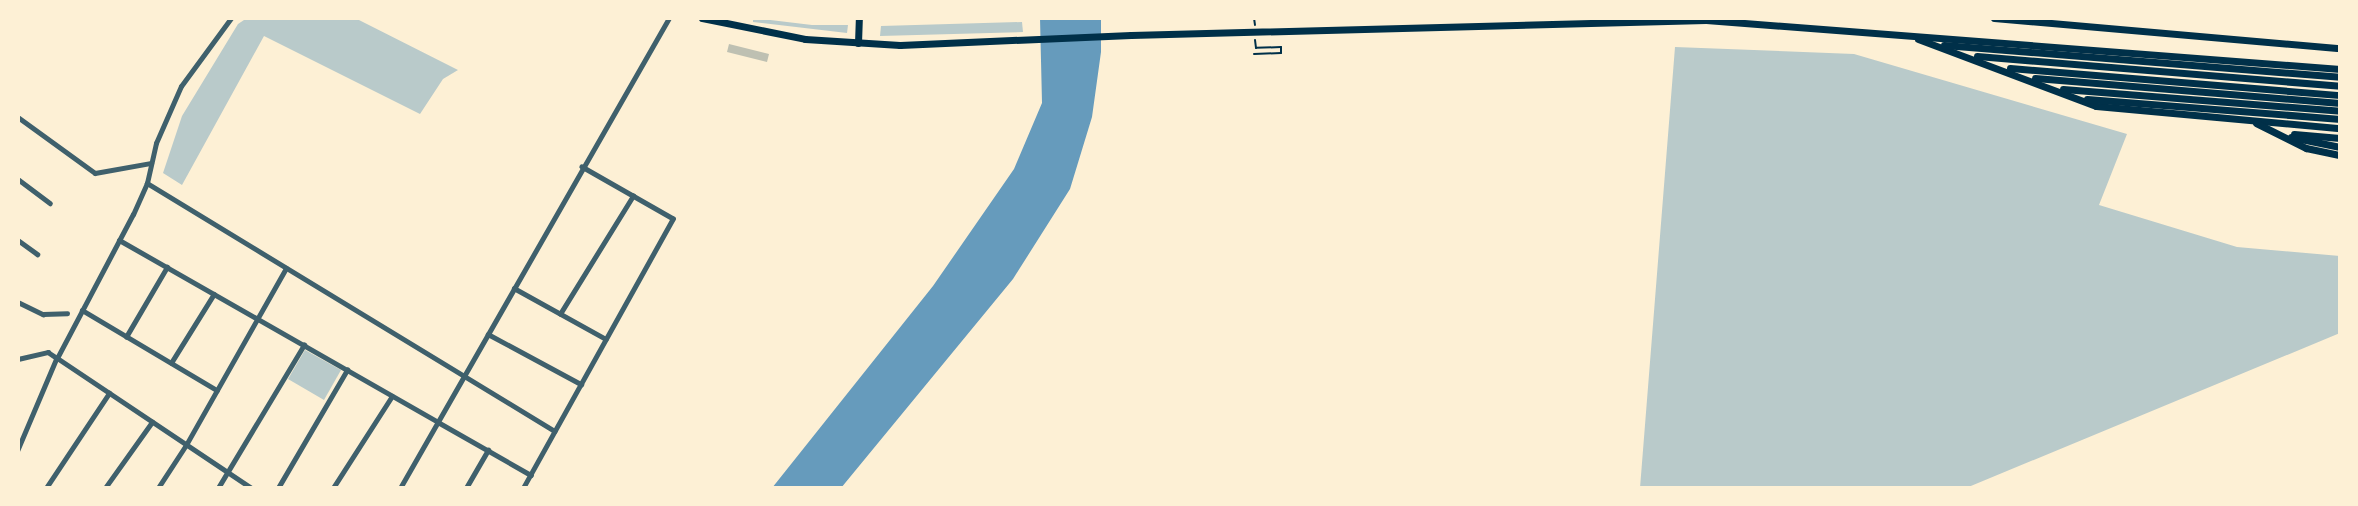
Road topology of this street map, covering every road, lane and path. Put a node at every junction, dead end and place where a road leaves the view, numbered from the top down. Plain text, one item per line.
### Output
1 (231, 18) edge
2 (669, 18) edge
3 (702, 18) edge
4 (859, 18) edge
5 (1254, 18) edge
6 (1994, 18) edge
7 (1617, 19) edge
8 (1255, 28) dead end
9 (1913, 37) junction
10 (1255, 38) dead end
11 (858, 43) junction
12 (1932, 44) junction
13 (2340, 48) edge
14 (1254, 54) dead end
15 (1966, 55) junction
16 (2001, 68) junction
17 (2340, 69) edge
18 (2027, 77) junction
19 (2340, 77) edge
20 (2340, 86) edge
21 (2057, 88) junction
22 (2340, 94) edge
23 (2082, 99) junction
24 (2340, 103) edge
25 (2340, 111) edge
26 (18, 117) edge
27 (2340, 119) edge
28 (2251, 121) junction
29 (2340, 128) edge
30 (2277, 133) junction
31 (2340, 138) edge
32 (2340, 147) edge
33 (2340, 155) edge
34 (151, 163) junction
35 (582, 167) junction
36 (18, 179) edge
37 (147, 183) junction
38 (633, 195) junction
39 (50, 203) dead end
40 (18, 240) edge
41 (119, 240) junction
42 (37, 254) dead end
43 (166, 267) junction
44 (286, 268) junction
45 (514, 288) junction
46 (214, 294) junction
47 (18, 302) edge
48 (82, 310) junction
49 (67, 313) dead end
50 (560, 314) junction
51 (257, 319) junction
52 (488, 334) junction
53 (126, 337) junction
54 (606, 339) junction
55 (304, 345) junction
56 (57, 358) junction
57 (18, 359) edge
58 (171, 363) junction
59 (347, 370) junction
60 (464, 376) junction
61 (581, 384) junction
62 (217, 390) junction
63 (109, 393) junction
64 (392, 396) junction
65 (152, 422) junction
66 (438, 422) junction
67 (555, 431) junction
68 (186, 445) junction
69 (18, 450) edge
70 (488, 450) junction
71 (229, 473) junction
72 (531, 474) junction
73 (46, 488) edge
74 (105, 488) edge
75 (158, 488) edge
76 (218, 488) edge
77 (251, 488) edge
78 (278, 488) edge
79 (333, 488) edge
80 (400, 488) edge
81 (466, 488) edge
82 (523, 488) edge

1 - 34 street
2 - 35 street
3 - 11 main road
4 - 11 main road
5 - 8 path
6 - 13 main road
7 - 9 main road
7 - 11 main road
9 - 12 main road
9 - 17 main road
10 - 14 path
12 - 15 main road
12 - 19 main road
15 - 16 main road
15 - 20 main road
16 - 18 main road
16 - 22 main road
18 - 21 main road
18 - 24 main road
21 - 23 main road
21 - 25 main road
23 - 27 main road
23 - 28 main road
26 - 34 street
28 - 29 main road
28 - 30 main road
30 - 31 main road
30 - 32 main road
30 - 33 main road
34 - 37 street
35 - 38 street
35 - 45 street
36 - 39 street
37 - 41 street
37 - 44 street
38 - 50 street
38 - 54 street
40 - 42 street
41 - 43 street
41 - 48 street
43 - 46 street
43 - 53 street
44 - 51 street
44 - 60 street
45 - 50 street
45 - 52 street
46 - 51 street
46 - 58 street
47 - 49 street
48 - 53 street
48 - 56 street
50 - 54 street
51 - 55 street
51 - 62 street
52 - 60 street
52 - 61 street
53 - 58 street
54 - 61 street
55 - 59 street
55 - 71 street
56 - 57 street
56 - 63 street
56 - 69 street
58 - 62 street
59 - 64 street
59 - 78 street
60 - 66 street
60 - 67 street
61 - 67 street
62 - 68 street
63 - 65 street
63 - 73 street
64 - 66 street
64 - 79 street
65 - 68 street
65 - 74 street
66 - 70 street
66 - 80 street
67 - 72 street
68 - 71 street
68 - 75 street
70 - 72 street
70 - 81 street
71 - 76 street
71 - 77 street
72 - 82 street

